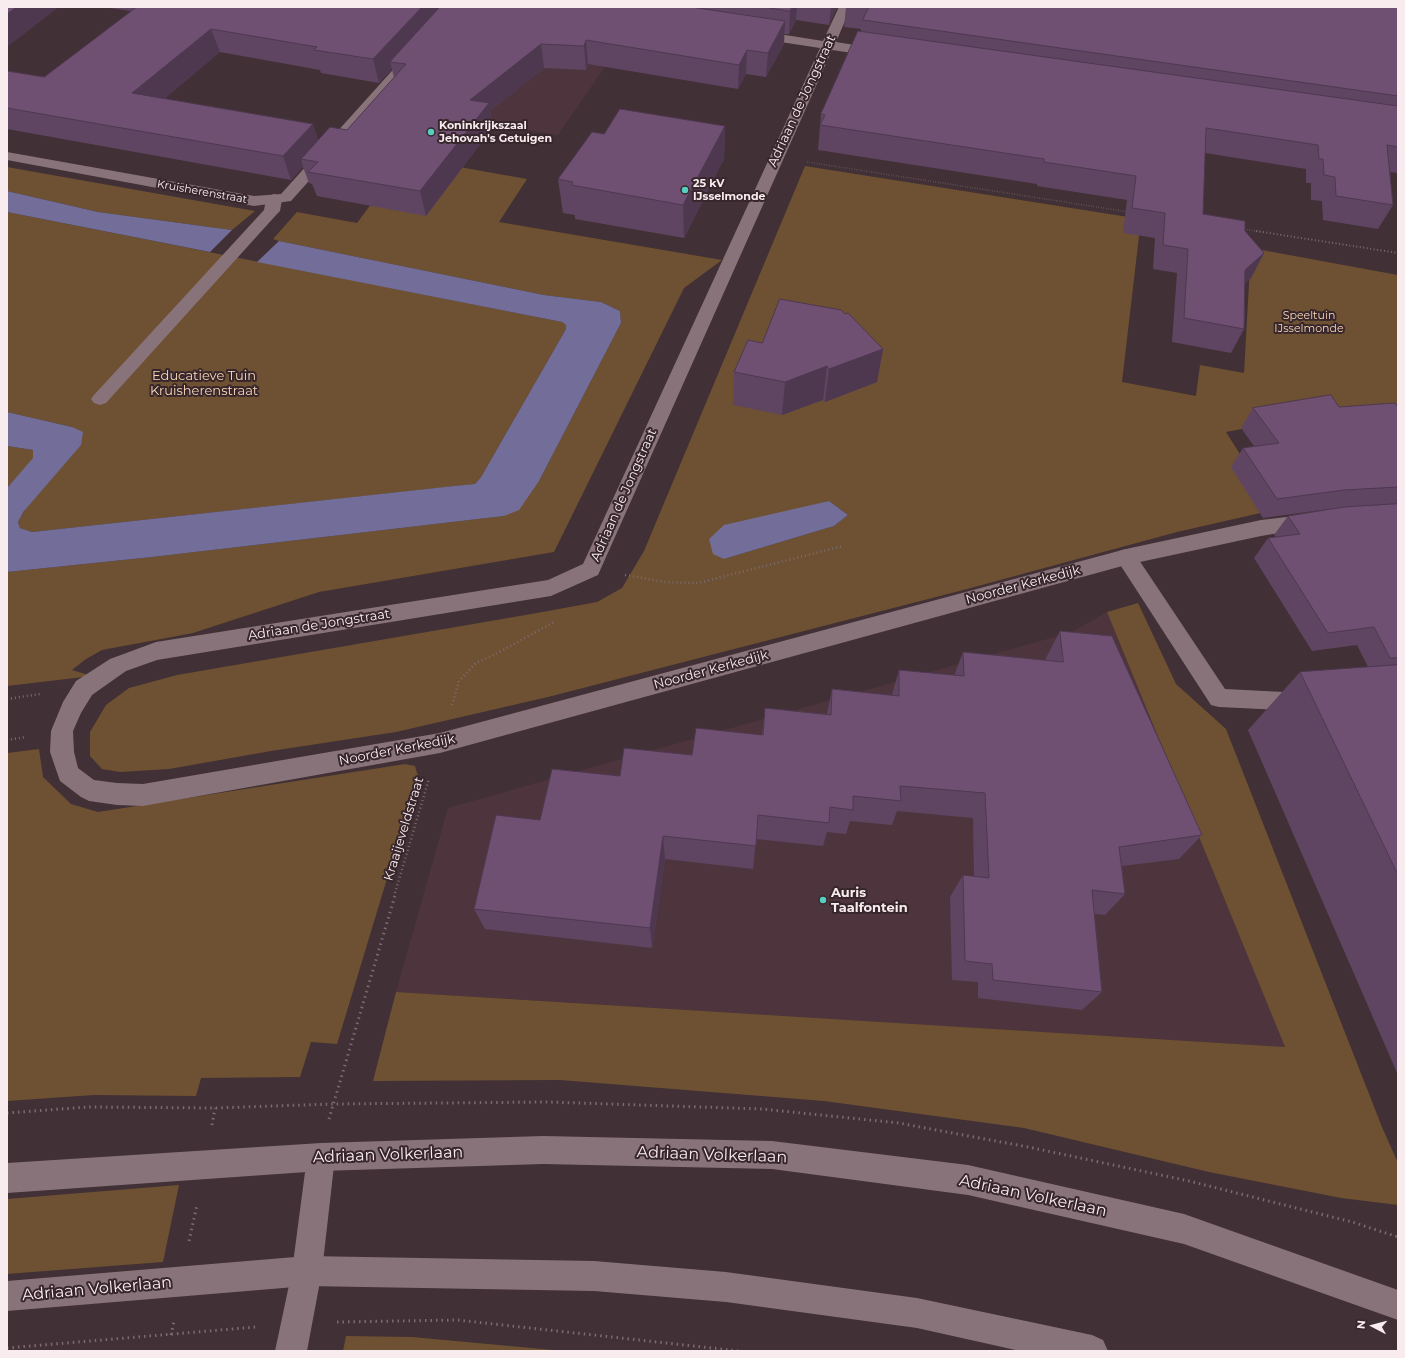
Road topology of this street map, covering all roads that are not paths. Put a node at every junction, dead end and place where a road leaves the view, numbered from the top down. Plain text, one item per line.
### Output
1 (845, 7) edge
2 (741, 33) edge
3 (425, 43) edge
4 (827, 45) junction
5 (894, 55) edge
6 (7, 156) edge
7 (274, 199) junction
8 (100, 399) dead end
9 (1329, 518) edge
10 (1126, 557) junction
11 (1321, 703) edge
12 (62, 731) joint
13 (321, 1157) junction
14 (7, 1178) edge
15 (307, 1271) junction
16 (7, 1296) edge
17 (1398, 1305) edge
18 (294, 1337) edge
19 (1092, 1351) edge

1 - 4 street, Adriaan de Jongstraat
2 - 4 street
3 - 7 street, Kruisherenstraat
4 - 5 street
4 - 12 street, Adriaan de Jongstraat
6 - 7 street, Kruisherenstraat
7 - 8 street
9 - 10 street, Noorder Kerkedijk
10 - 11 street
10 - 12 street, Noorder Kerkedijk
13 - 14 street, Adriaan Volkerlaan
13 - 15 street
13 - 17 street, Adriaan Volkerlaan
15 - 16 street, Adriaan Volkerlaan
15 - 18 street
15 - 19 street, Adriaan Volkerlaan

